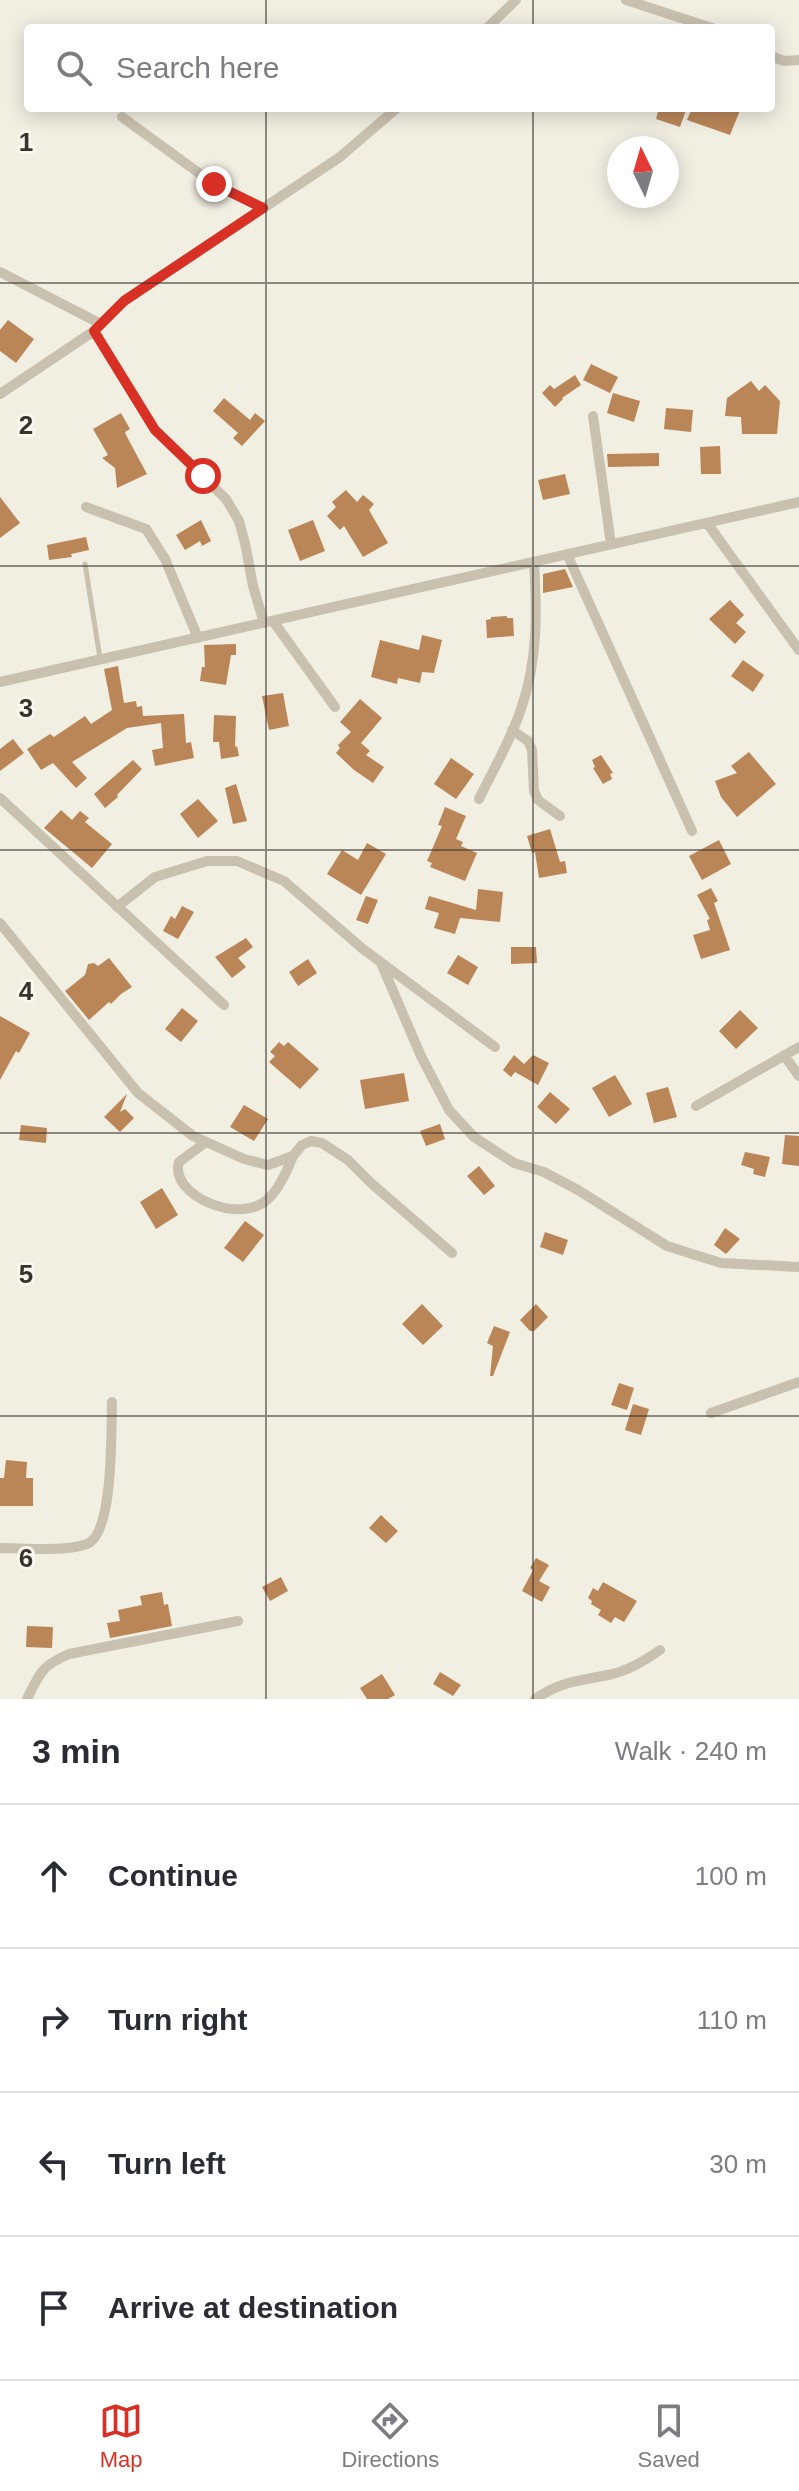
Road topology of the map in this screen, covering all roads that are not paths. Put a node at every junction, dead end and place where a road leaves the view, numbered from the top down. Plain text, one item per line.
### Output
1 (516, 0) edge
2 (626, 0) edge
3 (491, 24) edge
4 (700, 24) edge
5 (775, 58) edge
6 (799, 60) edge
7 (392, 112) edge
8 (122, 117) dead end
9 (263, 208) junction
10 (0, 272) edge
11 (98, 328) junction
12 (0, 394) edge
13 (593, 416) dead end
14 (799, 502) edge
15 (86, 507) dead end
16 (707, 523) junction
17 (611, 544) junction
18 (567, 554) junction
19 (534, 562) junction
20 (85, 564) dead end
21 (268, 622) junction
22 (198, 638) junction
23 (799, 650) edge
24 (101, 659) junction
25 (0, 682) edge
26 (335, 707) dead end
27 (512, 730) junction
28 (0, 798) edge
29 (479, 799) dead end
30 (560, 816) dead end
31 (692, 831) dead end
32 (117, 907) junction
33 (0, 923) edge
34 (381, 963) junction
35 (224, 1005) dead end
36 (495, 1047) dead end
37 (799, 1047) edge
38 (784, 1055) junction
39 (799, 1076) edge
40 (696, 1106) dead end
41 (206, 1142) junction
42 (293, 1156) junction
43 (452, 1253) dead end
44 (799, 1267) edge
45 (799, 1382) edge
46 (112, 1402) dead end
47 (711, 1413) dead end
48 (0, 1548) edge
49 (238, 1621) dead end
50 (660, 1650) dead end
51 (27, 1699) edge
52 (535, 1699) edge

1 - 3 street
2 - 4 street
5 - 6 street
7 - 9 street
8 - 9 street
9 - 11 street
10 - 11 street
11 - 12 street
11 - 21 street
13 - 17 street
14 - 16 street
15 - 22 street
16 - 17 street
16 - 23 street
17 - 18 street
18 - 19 street
18 - 31 street
19 - 21 street
19 - 27 street
20 - 24 lane
21 - 22 street
21 - 26 street
22 - 24 street
24 - 25 street
27 - 29 street
27 - 30 street
28 - 32 street
32 - 34 street
32 - 35 street
33 - 41 street
34 - 36 street
34 - 44 street
37 - 38 street
38 - 39 street
38 - 40 street
41 - 42 street
41 - 42 street
42 - 43 street
45 - 47 street
46 - 48 street
49 - 51 street
50 - 52 street

